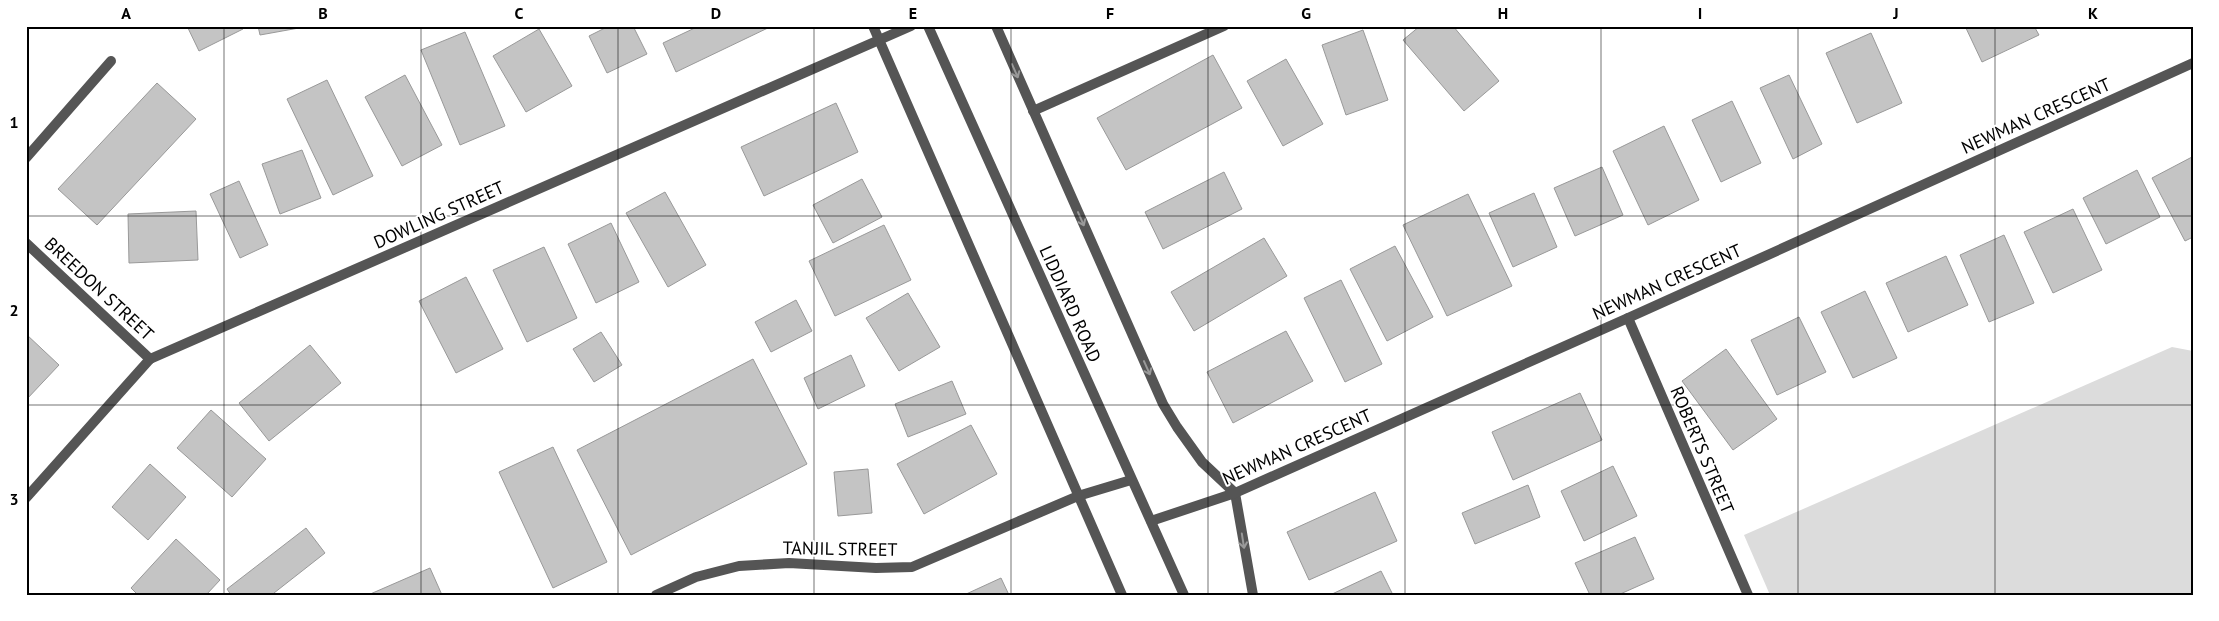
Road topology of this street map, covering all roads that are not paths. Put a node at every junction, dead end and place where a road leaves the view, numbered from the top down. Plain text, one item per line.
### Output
1 (873, 26) edge
2 (911, 26) edge
3 (928, 26) edge
4 (996, 26) edge
5 (1224, 26) edge
6 (879, 40) junction
7 (111, 62) dead end
8 (2193, 63) edge
9 (1033, 111) junction
10 (26, 158) edge
11 (26, 243) edge
12 (1628, 318) junction
13 (150, 359) junction
14 (1131, 480) junction
15 (1235, 493) junction
16 (1078, 496) junction
17 (26, 498) edge
18 (1151, 521) junction
19 (656, 595) edge
20 (1122, 595) edge
21 (1184, 595) edge
22 (1253, 595) edge
23 (1748, 595) edge

1 - 6 street
2 - 6 street, DOWLING STREET
3 - 14 street, LIDDIARD ROAD
4 -> 9 street
5 - 9 street
6 - 13 street, DOWLING STREET
6 - 16 street
7 - 10 street
8 - 12 street, NEWMAN CRESCENT
9 -> 15 street
11 - 13 street, BREEDON STREET
12 - 15 street, NEWMAN CRESCENT
12 - 23 street, ROBERTS STREET
13 - 17 street, DOWLING STREET
14 - 16 street, TANJIL STREET
14 - 18 street, LIDDIARD ROAD
15 - 18 street, NEWMAN CRESCENT
15 -> 22 street
16 - 19 street, TANJIL STREET
16 - 20 street
18 - 21 street, LIDDIARD ROAD

